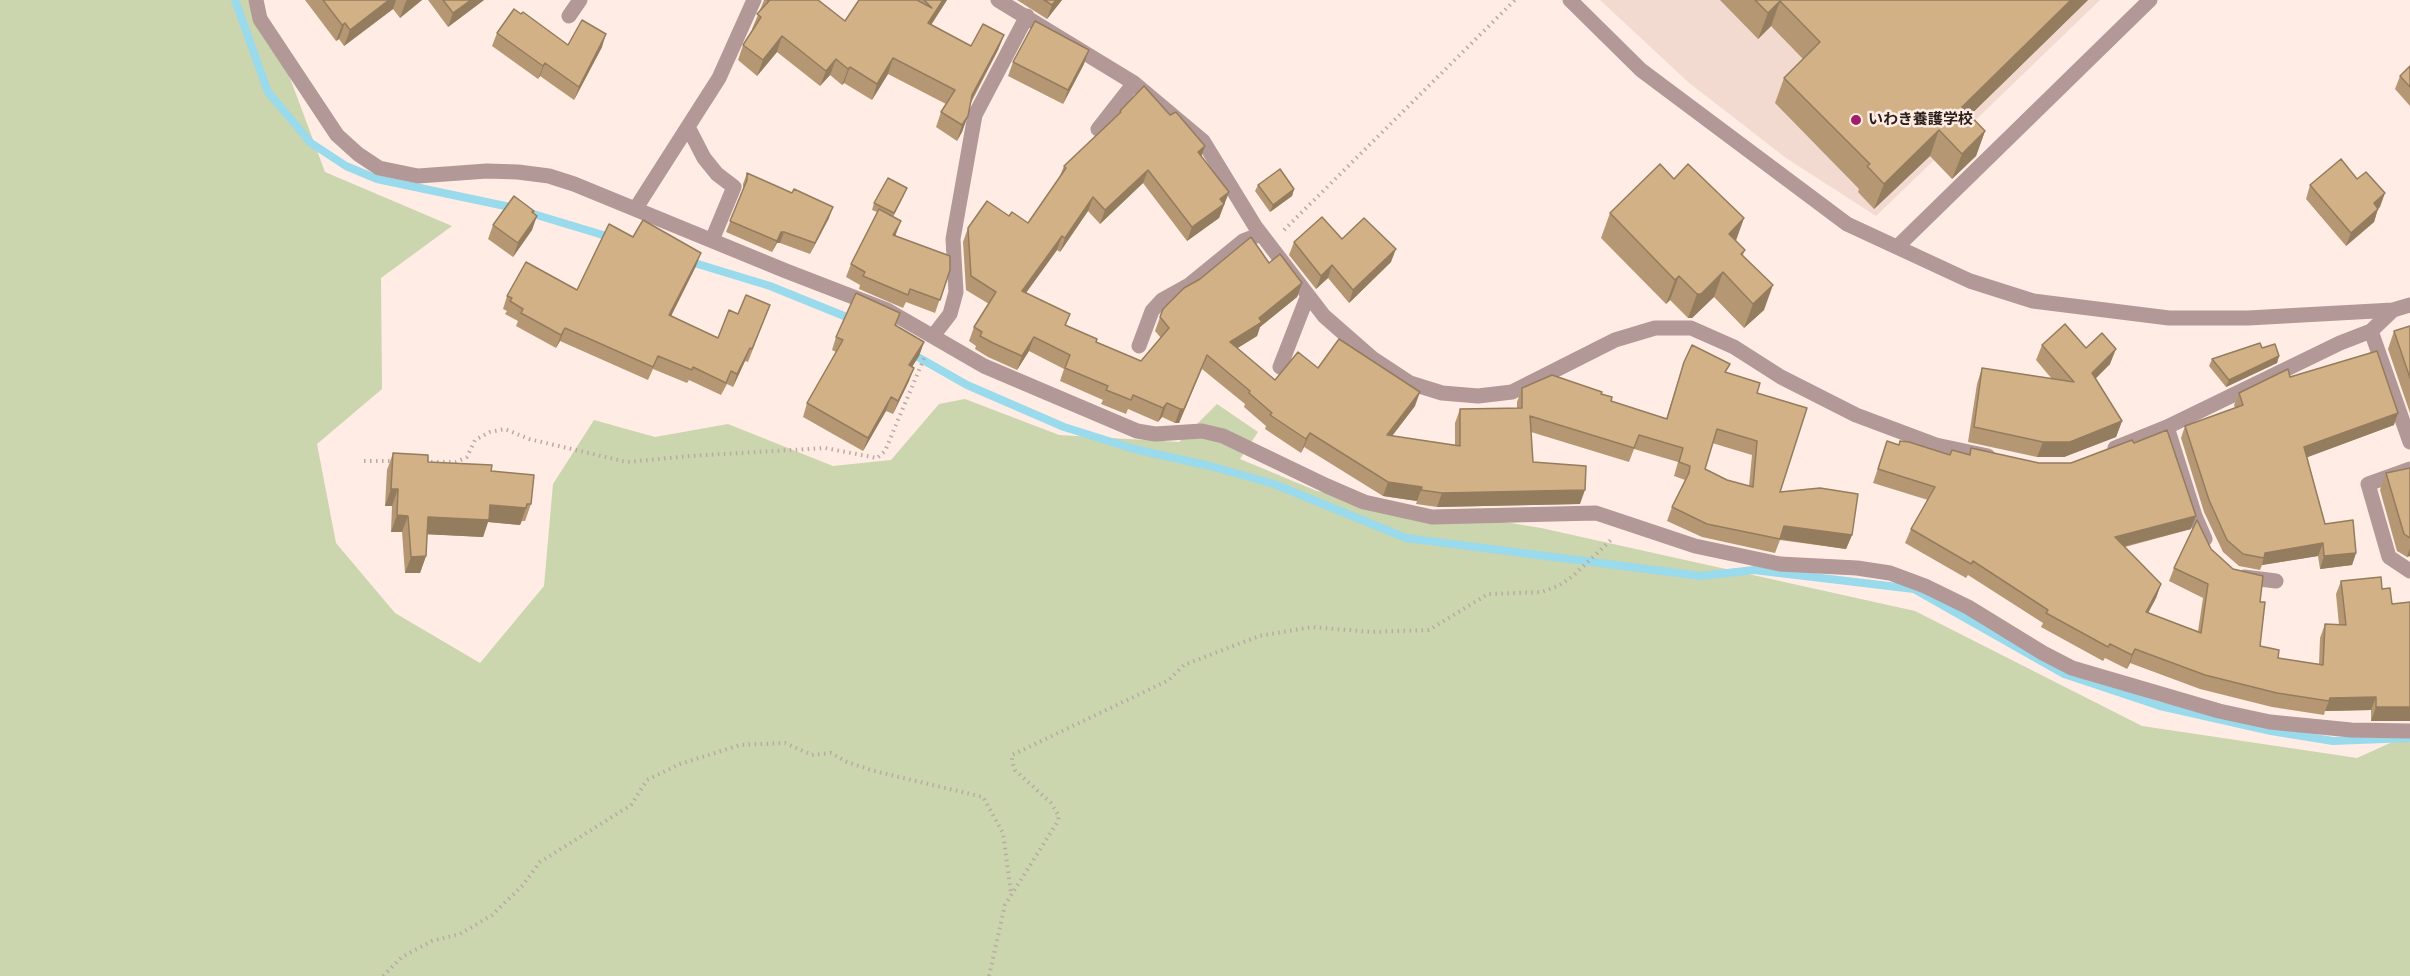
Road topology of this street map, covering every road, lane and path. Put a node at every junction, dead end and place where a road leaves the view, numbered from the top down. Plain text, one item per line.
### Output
1 (256, 0) edge
2 (580, 0) edge
3 (754, 0) edge
4 (998, 0) edge
5 (1515, 0) edge
6 (1570, 0) edge
7 (2150, 0) edge
8 (569, 16) dead end
9 (1027, 16) junction
10 (1134, 83) junction
11 (688, 127) junction
12 (1098, 129) dead end
13 (636, 208) junction
14 (712, 240) junction
15 (1265, 240) junction
16 (1897, 247) junction
17 (1308, 295) junction
18 (2410, 305) edge
19 (2393, 309) junction
20 (2371, 331) junction
21 (933, 336) junction
22 (1139, 346) dead end
23 (1280, 367) dead end
24 (2167, 427) junction
25 (2410, 442) edge
26 (2096, 455) edge
27 (2002, 459) edge
28 (364, 461) dead end
29 (398, 462) edge
30 (421, 462) edge
31 (2410, 469) edge
32 (1632, 524) junction
33 (2209, 548) edge
34 (2410, 570) edge
35 (2234, 575) edge
36 (2276, 581) dead end
37 (2410, 731) edge
38 (1011, 893) junction
39 (383, 976) edge
40 (989, 976) edge

1 - 13 street
2 - 8 street
3 - 11 street
4 - 9 street
5 - 15 path
6 - 16 street
7 - 16 street
9 - 10 street
9 - 21 street
10 - 12 street
10 - 15 street
11 - 13 street
11 - 14 street
13 - 14 street
14 - 21 street
15 - 17 street
15 - 22 street
16 - 19 street
17 - 23 street
17 - 27 street
18 - 19 street
19 - 20 street
20 - 24 street
20 - 25 street
21 - 30 path
21 - 32 street
24 - 26 street
24 - 33 street
28 - 29 path
31 - 34 street
32 - 37 street
32 - 38 path
35 - 36 street
38 - 39 path
38 - 40 path

